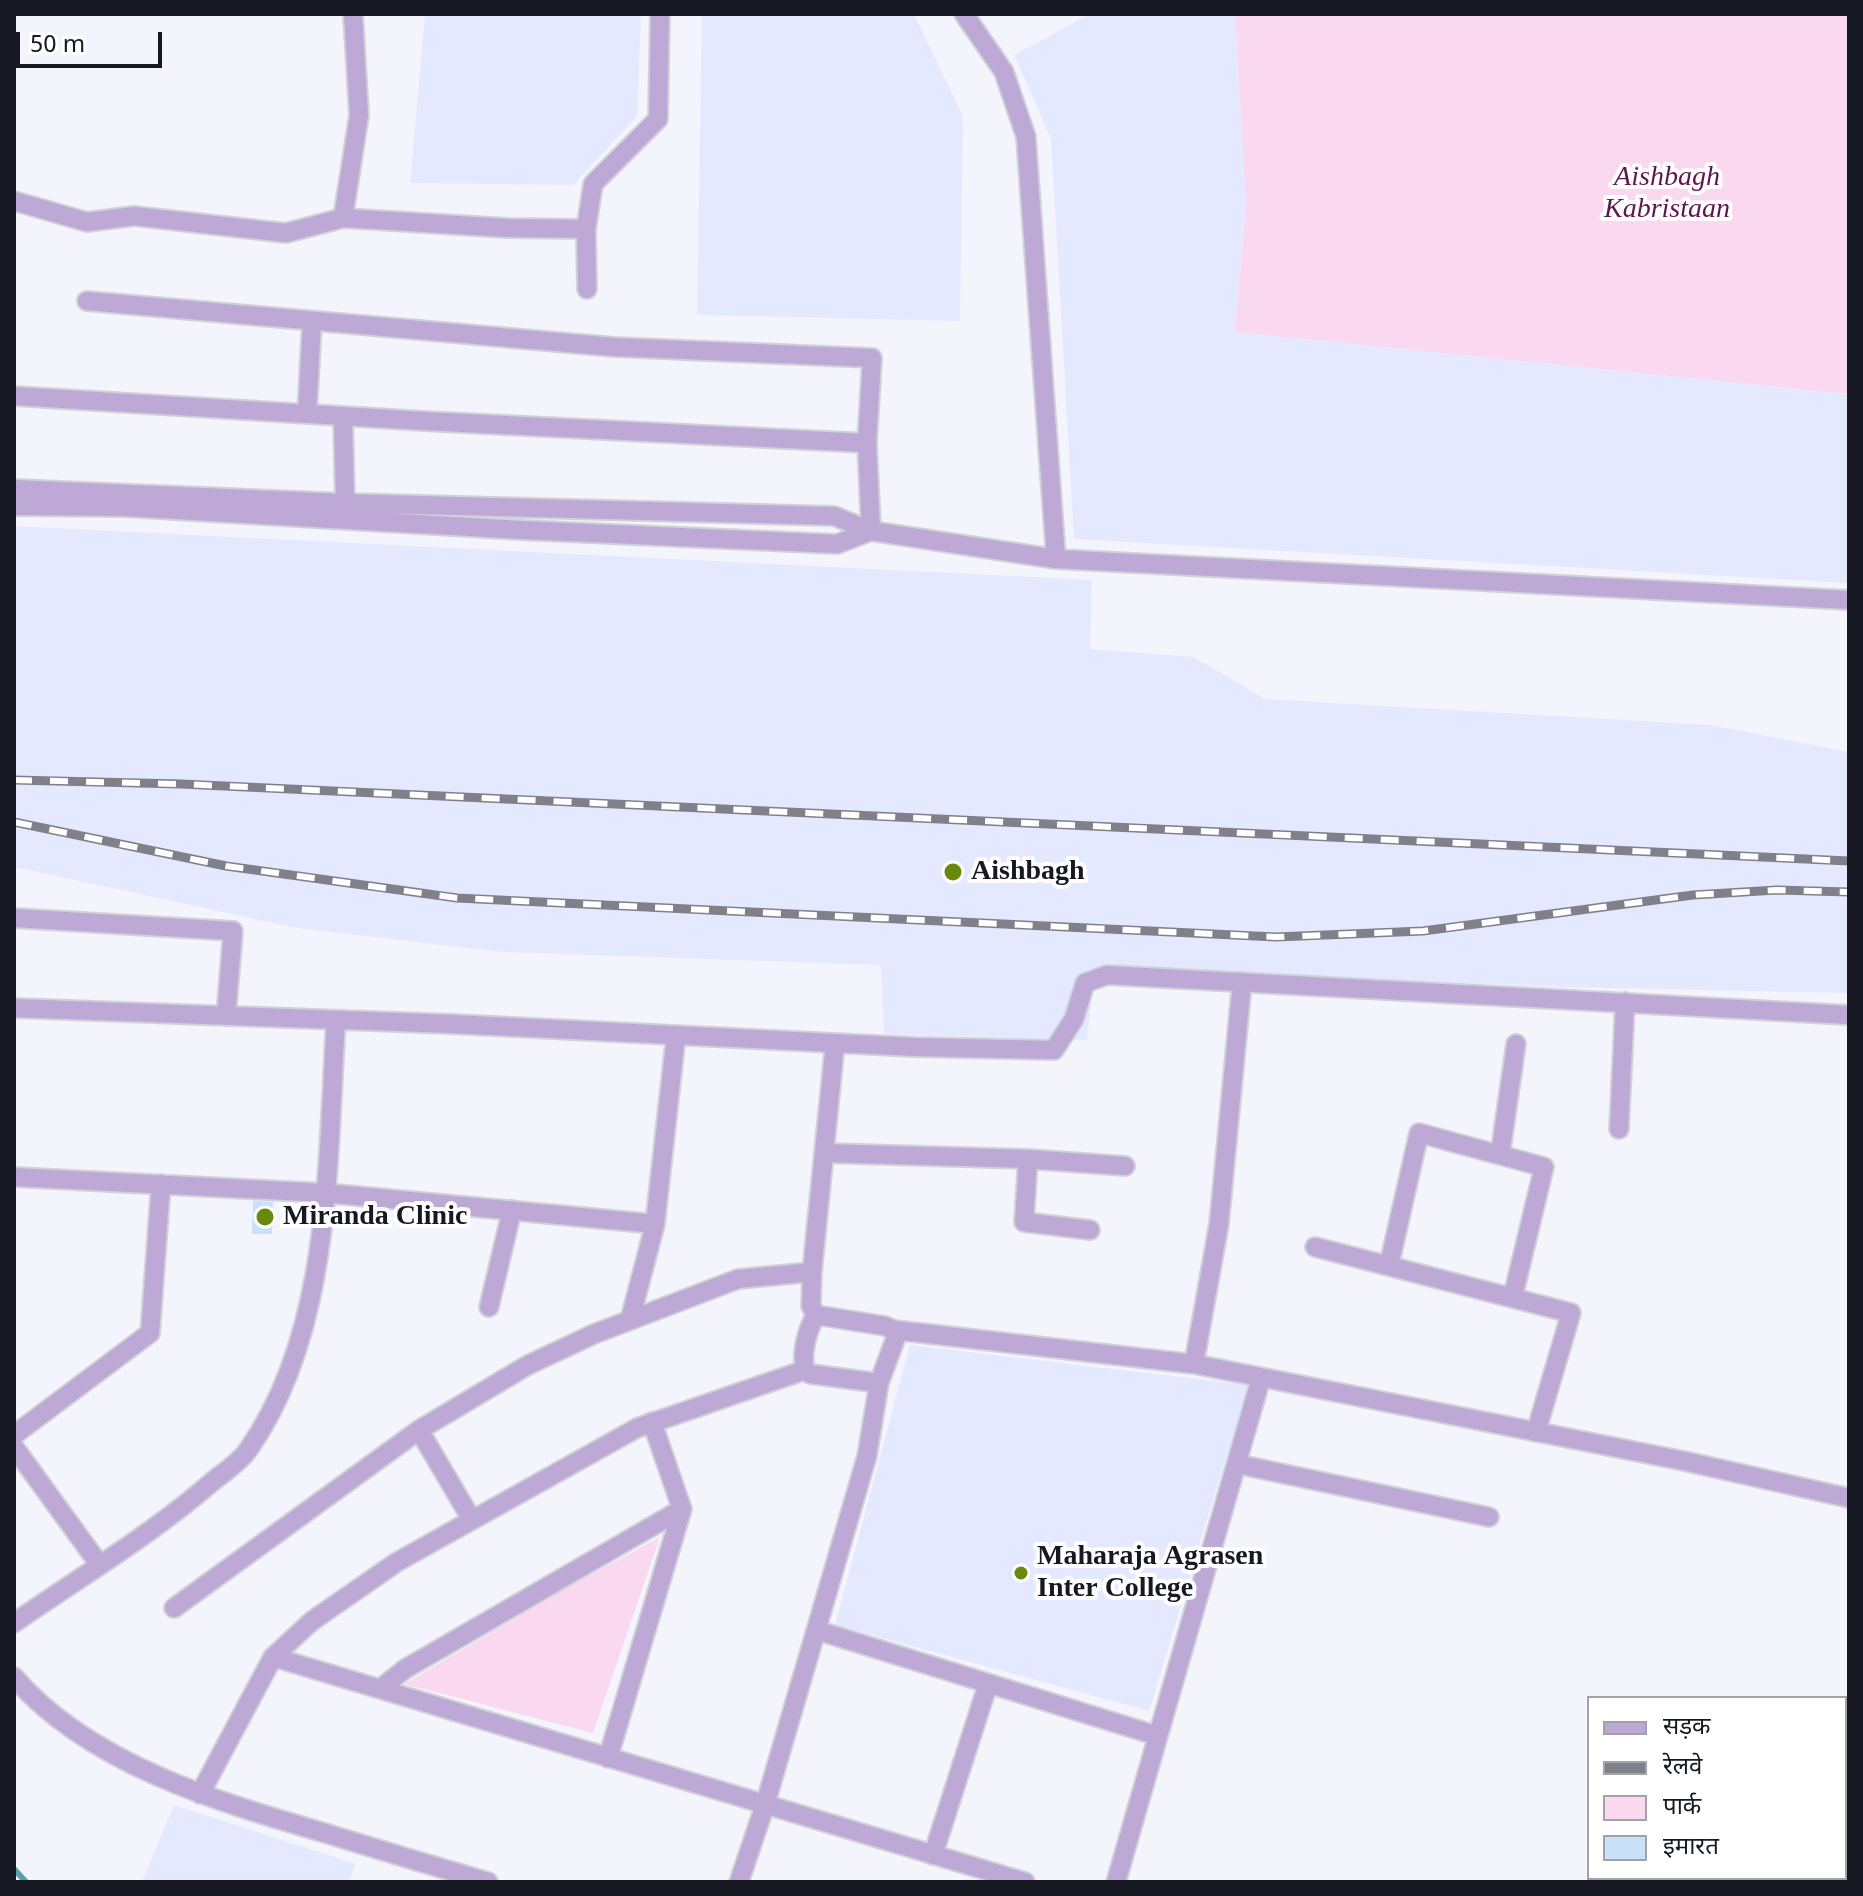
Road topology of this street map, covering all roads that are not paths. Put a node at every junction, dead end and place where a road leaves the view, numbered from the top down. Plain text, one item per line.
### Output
1 (353, 14) edge
2 (660, 14) edge
3 (964, 14) edge
4 (14, 201) edge
5 (343, 218) junction
6 (586, 229) junction
7 (587, 289) dead end
8 (87, 301) dead end
9 (312, 321) junction
10 (14, 396) edge
11 (307, 414) junction
12 (343, 416) junction
13 (867, 443) junction
14 (14, 489) edge
15 (345, 503) junction
16 (14, 506) edge
17 (871, 531) junction
18 (1056, 559) junction
19 (1849, 600) edge
20 (14, 918) edge
21 (1242, 982) junction
22 (1625, 1002) junction
23 (14, 1008) edge
24 (1849, 1015) edge
25 (226, 1016) junction
26 (336, 1020) junction
27 (676, 1035) junction
28 (835, 1043) junction
29 (1516, 1044) dead end
30 (1619, 1129) dead end
31 (825, 1153) junction
32 (1500, 1155) junction
33 (1028, 1159) junction
34 (1125, 1166) dead end
35 (14, 1177) edge
36 (161, 1184) junction
37 (325, 1193) junction
38 (512, 1210) junction
39 (655, 1224) junction
40 (1090, 1230) dead end
41 (1315, 1247) dead end
42 (1389, 1265) junction
43 (812, 1272) junction
44 (1513, 1296) junction
45 (489, 1307) dead end
46 (816, 1315) junction
47 (630, 1320) junction
48 (894, 1330) junction
49 (1194, 1364) junction
50 (805, 1370) junction
51 (1261, 1378) junction
52 (879, 1383) junction
53 (652, 1422) junction
54 (419, 1430) junction
55 (1536, 1432) junction
56 (14, 1435) edge
57 (14, 1447) edge
58 (1237, 1464) junction
59 (1849, 1498) edge
60 (682, 1509) junction
61 (1489, 1517) dead end
62 (472, 1520) junction
63 (99, 1564) junction
64 (174, 1608) dead end
65 (14, 1623) edge
66 (816, 1630) junction
67 (273, 1657) junction
68 (14, 1677) edge
69 (988, 1684) junction
70 (380, 1689) junction
71 (1158, 1736) junction
72 (608, 1758) junction
73 (200, 1794) junction
74 (765, 1805) junction
75 (933, 1855) junction
76 (488, 1882) edge
77 (739, 1882) edge
78 (1025, 1882) edge
79 (1116, 1882) edge

1 - 5 street
2 - 6 street
3 - 18 street
4 - 5 street
5 - 6 street
6 - 7 street
8 - 9 street
9 - 11 street
9 - 13 street
10 - 11 street
11 - 12 street
12 - 13 street
12 - 15 street
13 - 17 street
14 - 15 street
15 - 17 street
16 - 17 street
17 - 18 street
18 - 19 street
20 - 25 street
21 - 22 street
21 - 28 street
21 - 49 street
22 - 24 street
22 - 30 street
23 - 25 street
25 - 26 street
26 - 27 street
26 - 37 street
27 - 28 street
27 - 39 street
28 - 31 street
29 - 32 street
31 - 33 street
31 - 43 street
32 - 42 street
32 - 44 street
33 - 34 street
33 - 40 street
35 - 36 street
36 - 37 street
36 - 56 street
37 - 38 street
37 - 63 street
38 - 39 street
38 - 45 street
39 - 47 street
41 - 42 street
42 - 44 street
43 - 46 street
43 - 47 street
44 - 55 street
46 - 48 street
46 - 50 street
47 - 54 street
48 - 49 street
48 - 52 street
49 - 51 street
50 - 52 street
50 - 53 street
51 - 55 street
51 - 58 street
52 - 66 street
53 - 60 street
53 - 62 street
54 - 62 street
54 - 64 street
55 - 59 street
57 - 63 street
58 - 61 street
58 - 71 street
60 - 70 street
60 - 72 street
62 - 67 street
63 - 65 street
66 - 69 street
66 - 74 street
67 - 70 street
67 - 73 street
68 - 73 street
69 - 71 street
69 - 75 street
70 - 72 street
71 - 79 street
72 - 74 street
73 - 76 street
74 - 75 street
74 - 77 street
75 - 78 street

